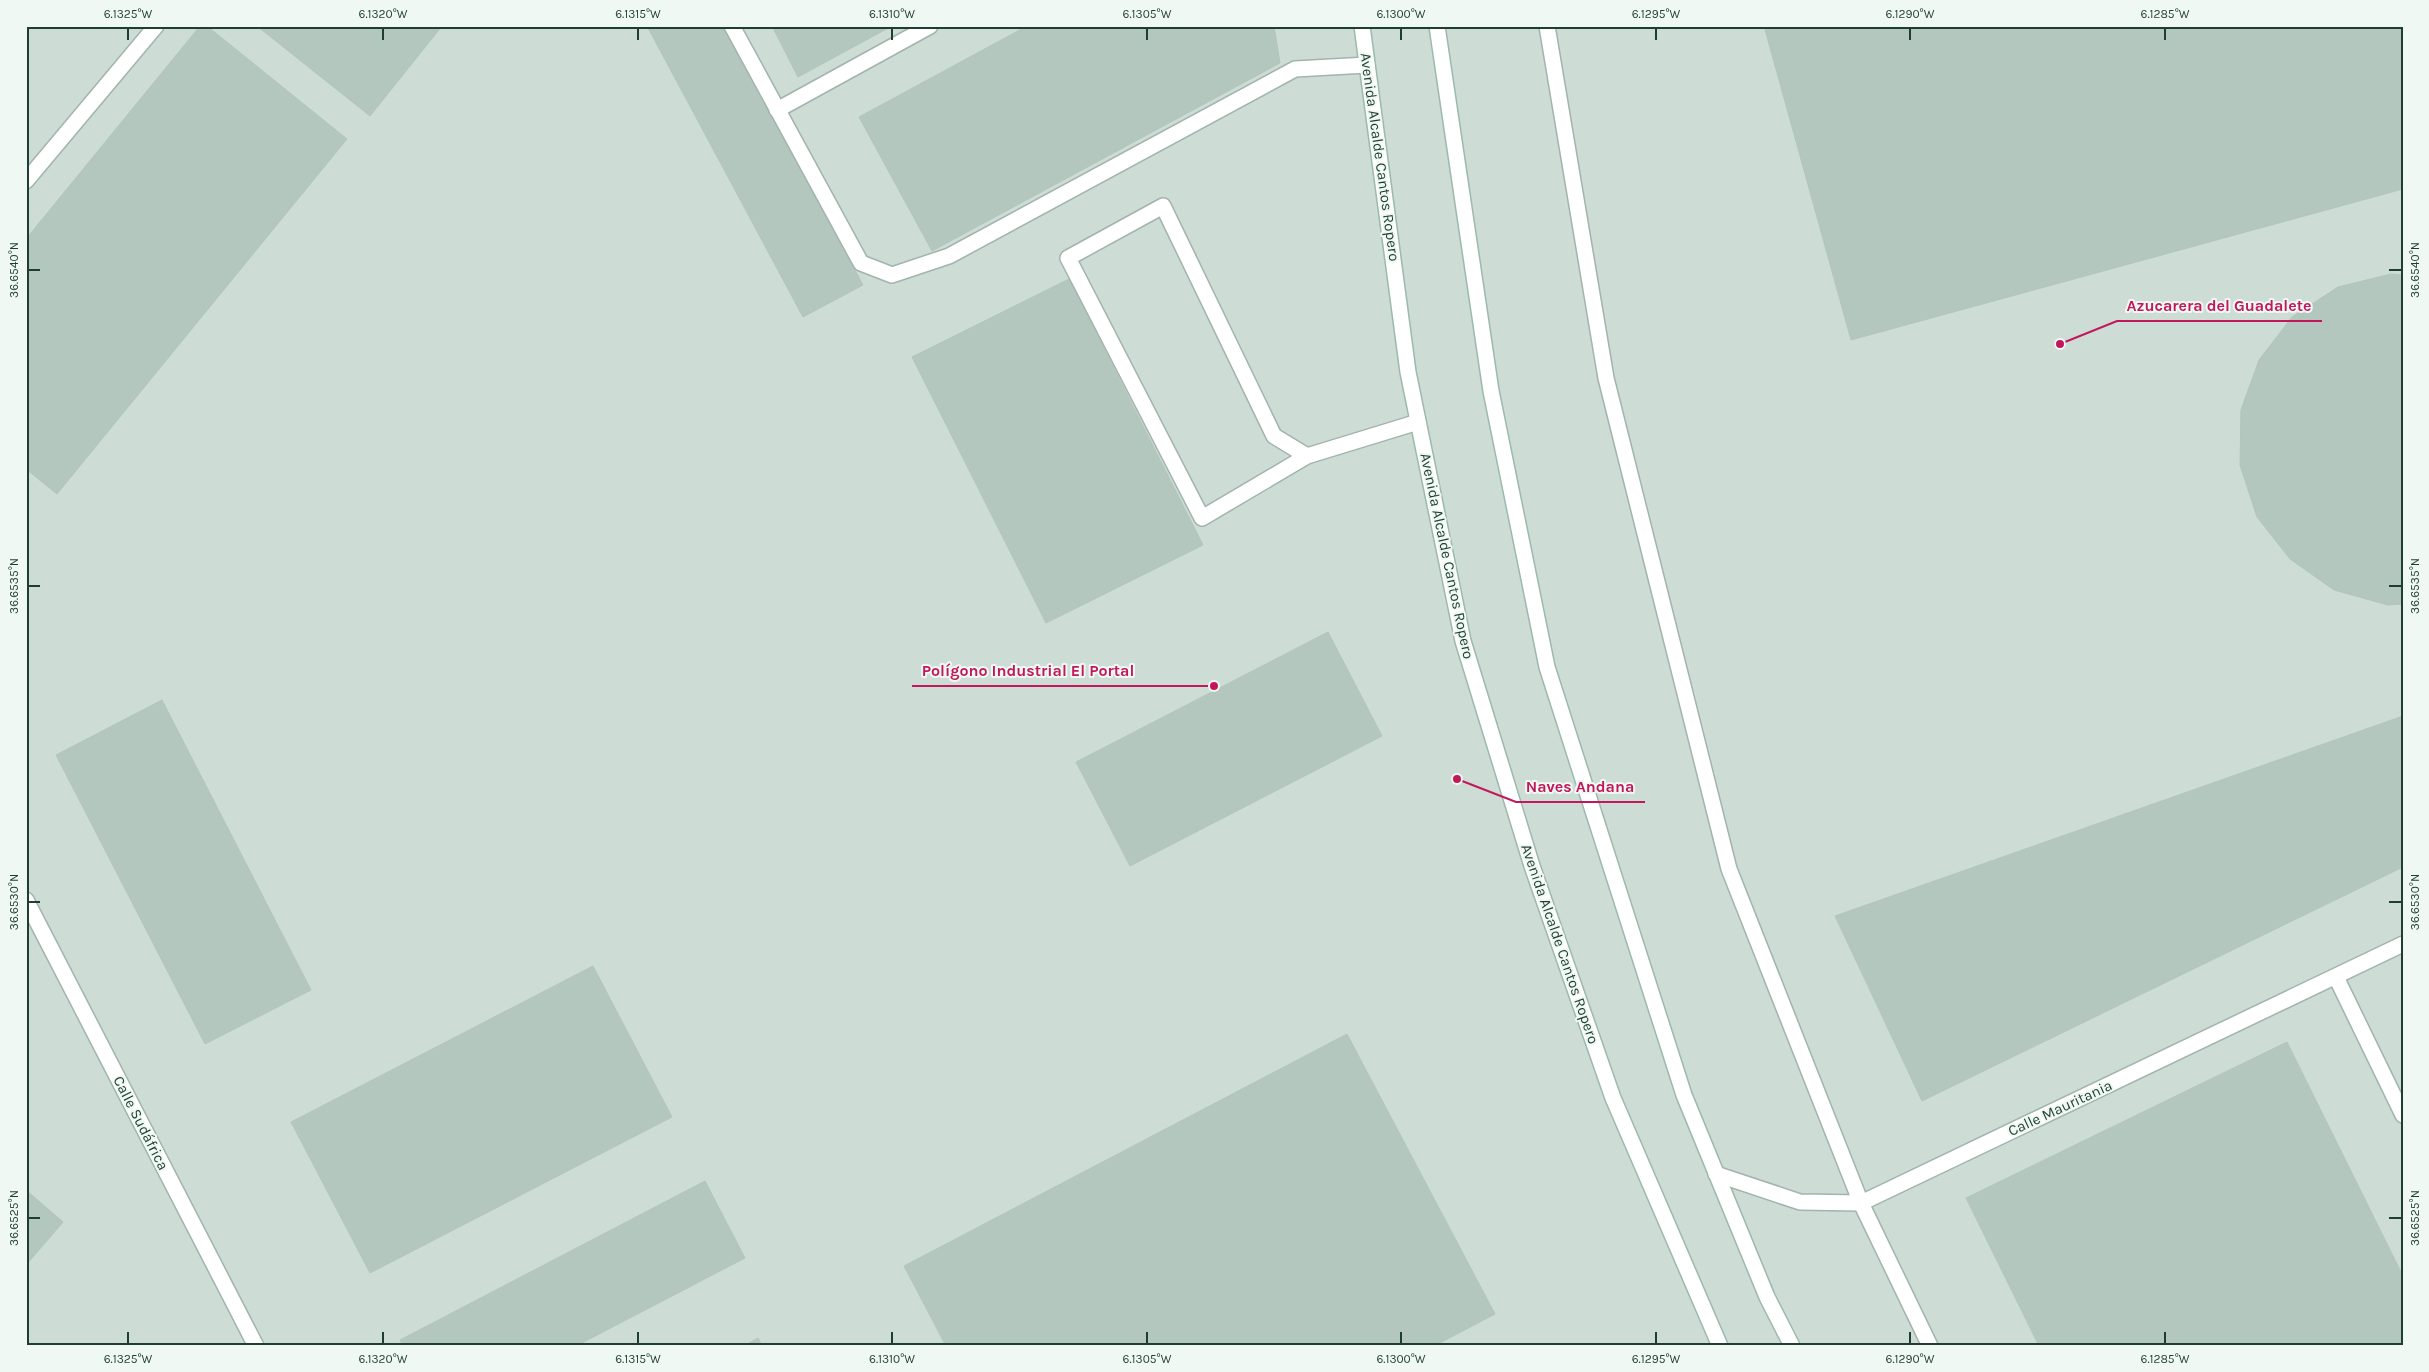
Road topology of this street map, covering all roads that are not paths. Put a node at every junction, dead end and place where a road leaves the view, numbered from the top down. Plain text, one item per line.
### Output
1 (156, 26) edge
2 (732, 26) edge
3 (930, 26) edge
4 (1362, 26) edge
5 (1437, 26) edge
6 (1547, 26) edge
7 (1368, 65) junction
8 (778, 110) junction
9 (26, 180) edge
10 (1418, 422) junction
11 (1307, 456) junction
12 (26, 900) edge
13 (2403, 944) edge
14 (2336, 977) junction
15 (2403, 1115) edge
16 (1716, 1174) junction
17 (1861, 1203) junction
18 (256, 1346) edge
19 (1720, 1346) edge
20 (1792, 1346) edge
21 (1930, 1346) edge

1 - 9 main road
2 - 8 main road
3 - 8 main road
4 - 7 main road, Avenida Alcalde Cantos Ropero
5 - 16 main road
6 - 17 main road
7 - 8 main road
7 - 10 main road, Avenida Alcalde Cantos Ropero
10 - 11 main road
10 - 19 main road, Avenida Alcalde Cantos Ropero
11 - 11 main road
12 - 18 main road, Calle Sudáfrica
13 - 14 main road, Calle Mauritania
14 - 15 main road
14 - 17 main road, Calle Mauritania
16 - 17 main road
16 - 20 main road
17 - 21 main road

